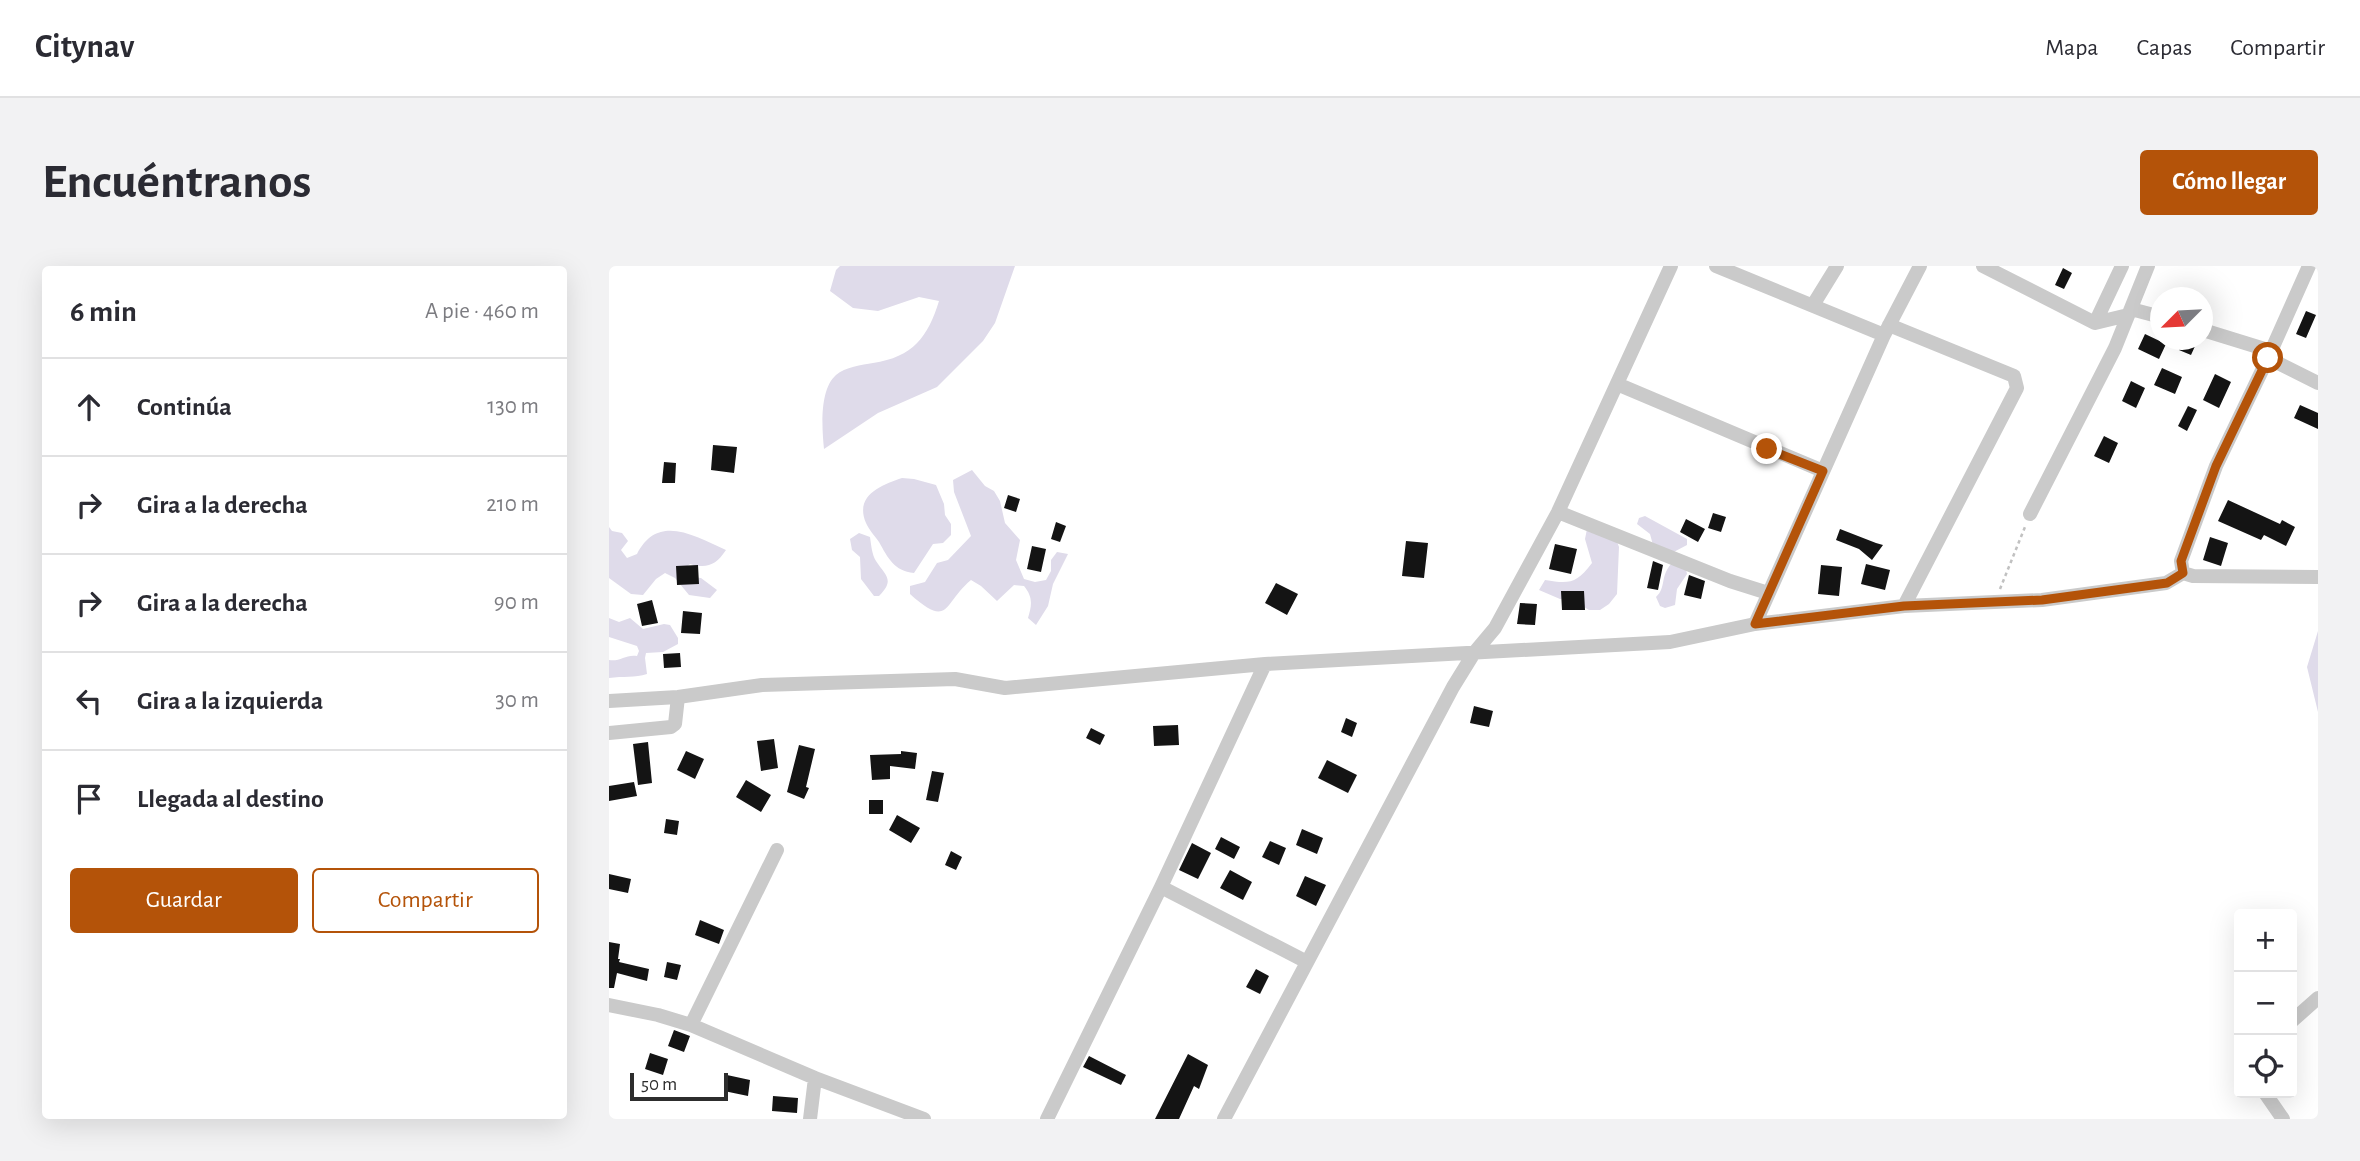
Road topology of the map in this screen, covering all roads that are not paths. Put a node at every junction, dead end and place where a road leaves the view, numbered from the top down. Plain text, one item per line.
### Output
1 (1671, 266) edge
2 (1716, 266) edge
3 (1837, 266) edge
4 (1920, 266) edge
5 (1983, 266) edge
6 (2122, 266) edge
7 (2148, 266) edge
8 (2309, 266) edge
9 (1813, 305) junction
10 (2130, 312) junction
11 (2150, 315) edge
12 (2095, 323) junction
13 (1887, 330) junction
14 (2213, 334) edge
15 (2269, 355) junction
16 (2318, 383) edge
17 (1617, 384) junction
18 (1823, 471) junction
19 (1558, 512) junction
20 (2029, 514) road end
21 (2183, 573) junction
22 (2318, 577) edge
23 (1768, 593) junction
24 (1904, 606) junction
25 (1755, 624) junction
26 (1473, 653) junction
27 (1265, 664) junction
28 (678, 697) junction
29 (609, 701) edge
30 (609, 733) edge
31 (777, 850) dead end
32 (1161, 887) junction
33 (1307, 962) junction
34 (2318, 998) edge
35 (609, 1005) edge
36 (2297, 1017) edge
37 (691, 1025) junction
38 (815, 1078) junction
39 (2268, 1098) edge
40 (810, 1119) edge
41 (924, 1119) edge
42 (1047, 1119) edge
43 (1224, 1119) edge
44 (2283, 1119) edge

1 - 17 street
2 - 9 street
3 - 9 street
4 - 13 street
5 - 12 street
6 - 12 street
7 - 10 street
8 - 15 street
9 - 13 street
10 - 11 street
10 - 12 street
10 - 20 street
13 - 18 street
13 - 24 street
14 - 15 street
15 - 16 street
15 - 21 street
17 - 18 street
17 - 19 street
18 - 23 street
19 - 23 street
19 - 26 street
21 - 22 street
21 - 24 street
23 - 25 street
24 - 25 street
25 - 26 street
26 - 27 street
26 - 33 street
27 - 28 street
27 - 32 street
28 - 29 street
28 - 30 street
31 - 37 street
32 - 33 street
32 - 42 street
33 - 43 street
34 - 36 street
35 - 37 street
37 - 38 street
38 - 40 street
38 - 41 street
39 - 44 street

